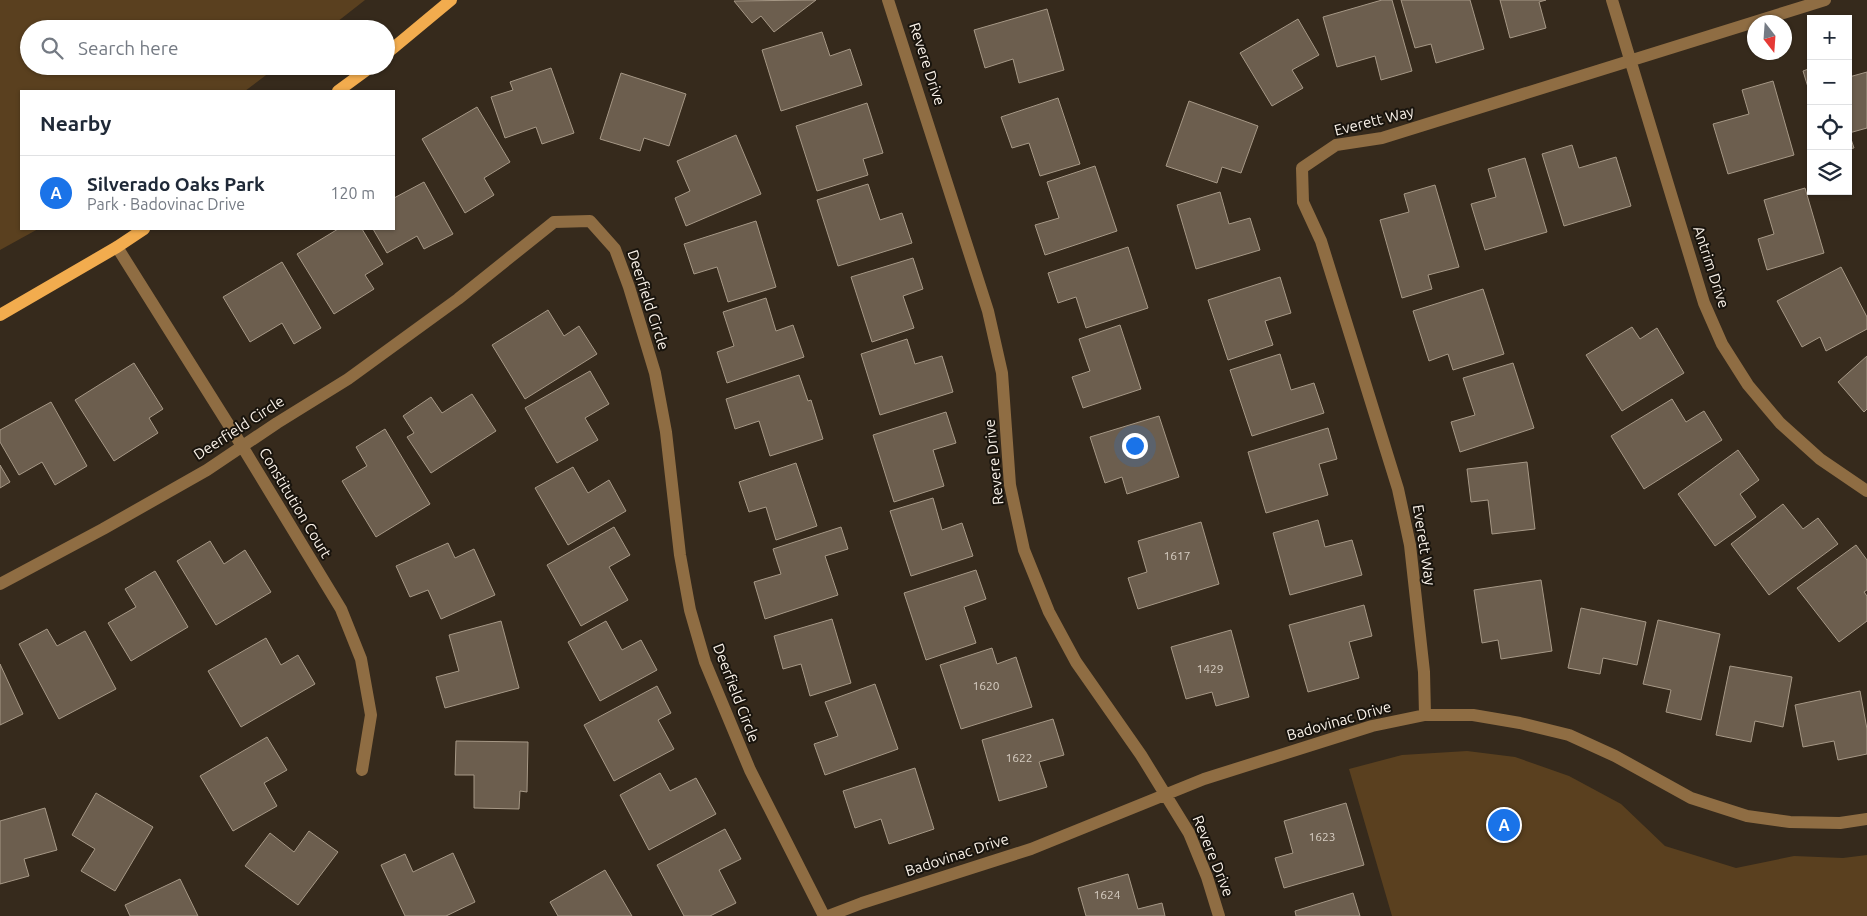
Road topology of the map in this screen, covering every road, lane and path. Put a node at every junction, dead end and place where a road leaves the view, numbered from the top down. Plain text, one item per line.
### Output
1 (451, 0) edge
2 (888, 0) edge
3 (1612, 0) edge
4 (1825, 0) edge
5 (395, 47) edge
6 (1630, 60) junction
7 (360, 75) edge
8 (339, 90) edge
9 (142, 230) edge
10 (117, 247) junction
11 (0, 315) edge
12 (242, 446) junction
13 (1867, 491) edge
14 (0, 584) edge
15 (1426, 715) junction
16 (362, 770) dead end
17 (1166, 794) junction
18 (1867, 818) edge
19 (826, 916) edge
20 (1219, 916) edge

1 - 5 main road
2 - 17 street, Revere Drive
3 - 6 street, Antrim Drive
4 - 6 street, Everett Way
6 - 13 street, Antrim Drive
6 - 15 street, Everett Way
7 - 8 main road
9 - 10 main road
10 - 11 main road
10 - 12 street, Constitution Court
12 - 14 street, Deerfield Circle
12 - 16 street, Constitution Court
12 - 19 street, Deerfield Circle
15 - 17 street, Badovinac Drive
15 - 18 street, Badovinac Drive
17 - 19 street, Badovinac Drive
17 - 20 street, Revere Drive

